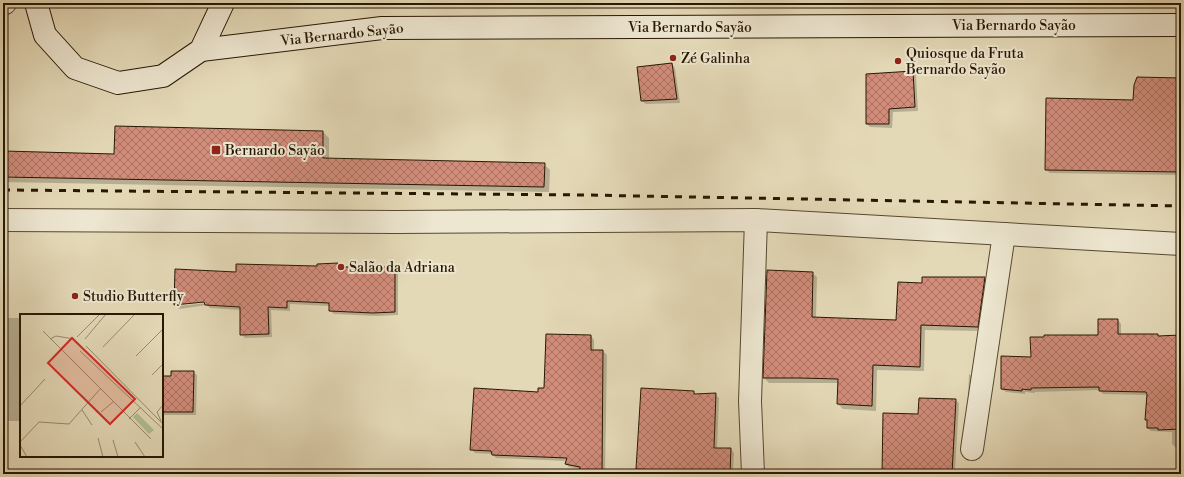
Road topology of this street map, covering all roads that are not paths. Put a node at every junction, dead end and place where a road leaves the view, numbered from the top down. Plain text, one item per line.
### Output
1 (36, 3) edge
2 (223, 3) edge
3 (1181, 25) edge
4 (200, 50) junction
5 (3, 220) edge
6 (756, 220) junction
7 (1004, 234) junction
8 (1181, 244) edge
9 (972, 449) dead end
10 (753, 474) edge

1 - 4 street
2 - 4 street
3 - 4 street, Via Bernardo Sayão
5 - 6 street
6 - 7 street
6 - 10 street
7 - 8 street
7 - 9 street

